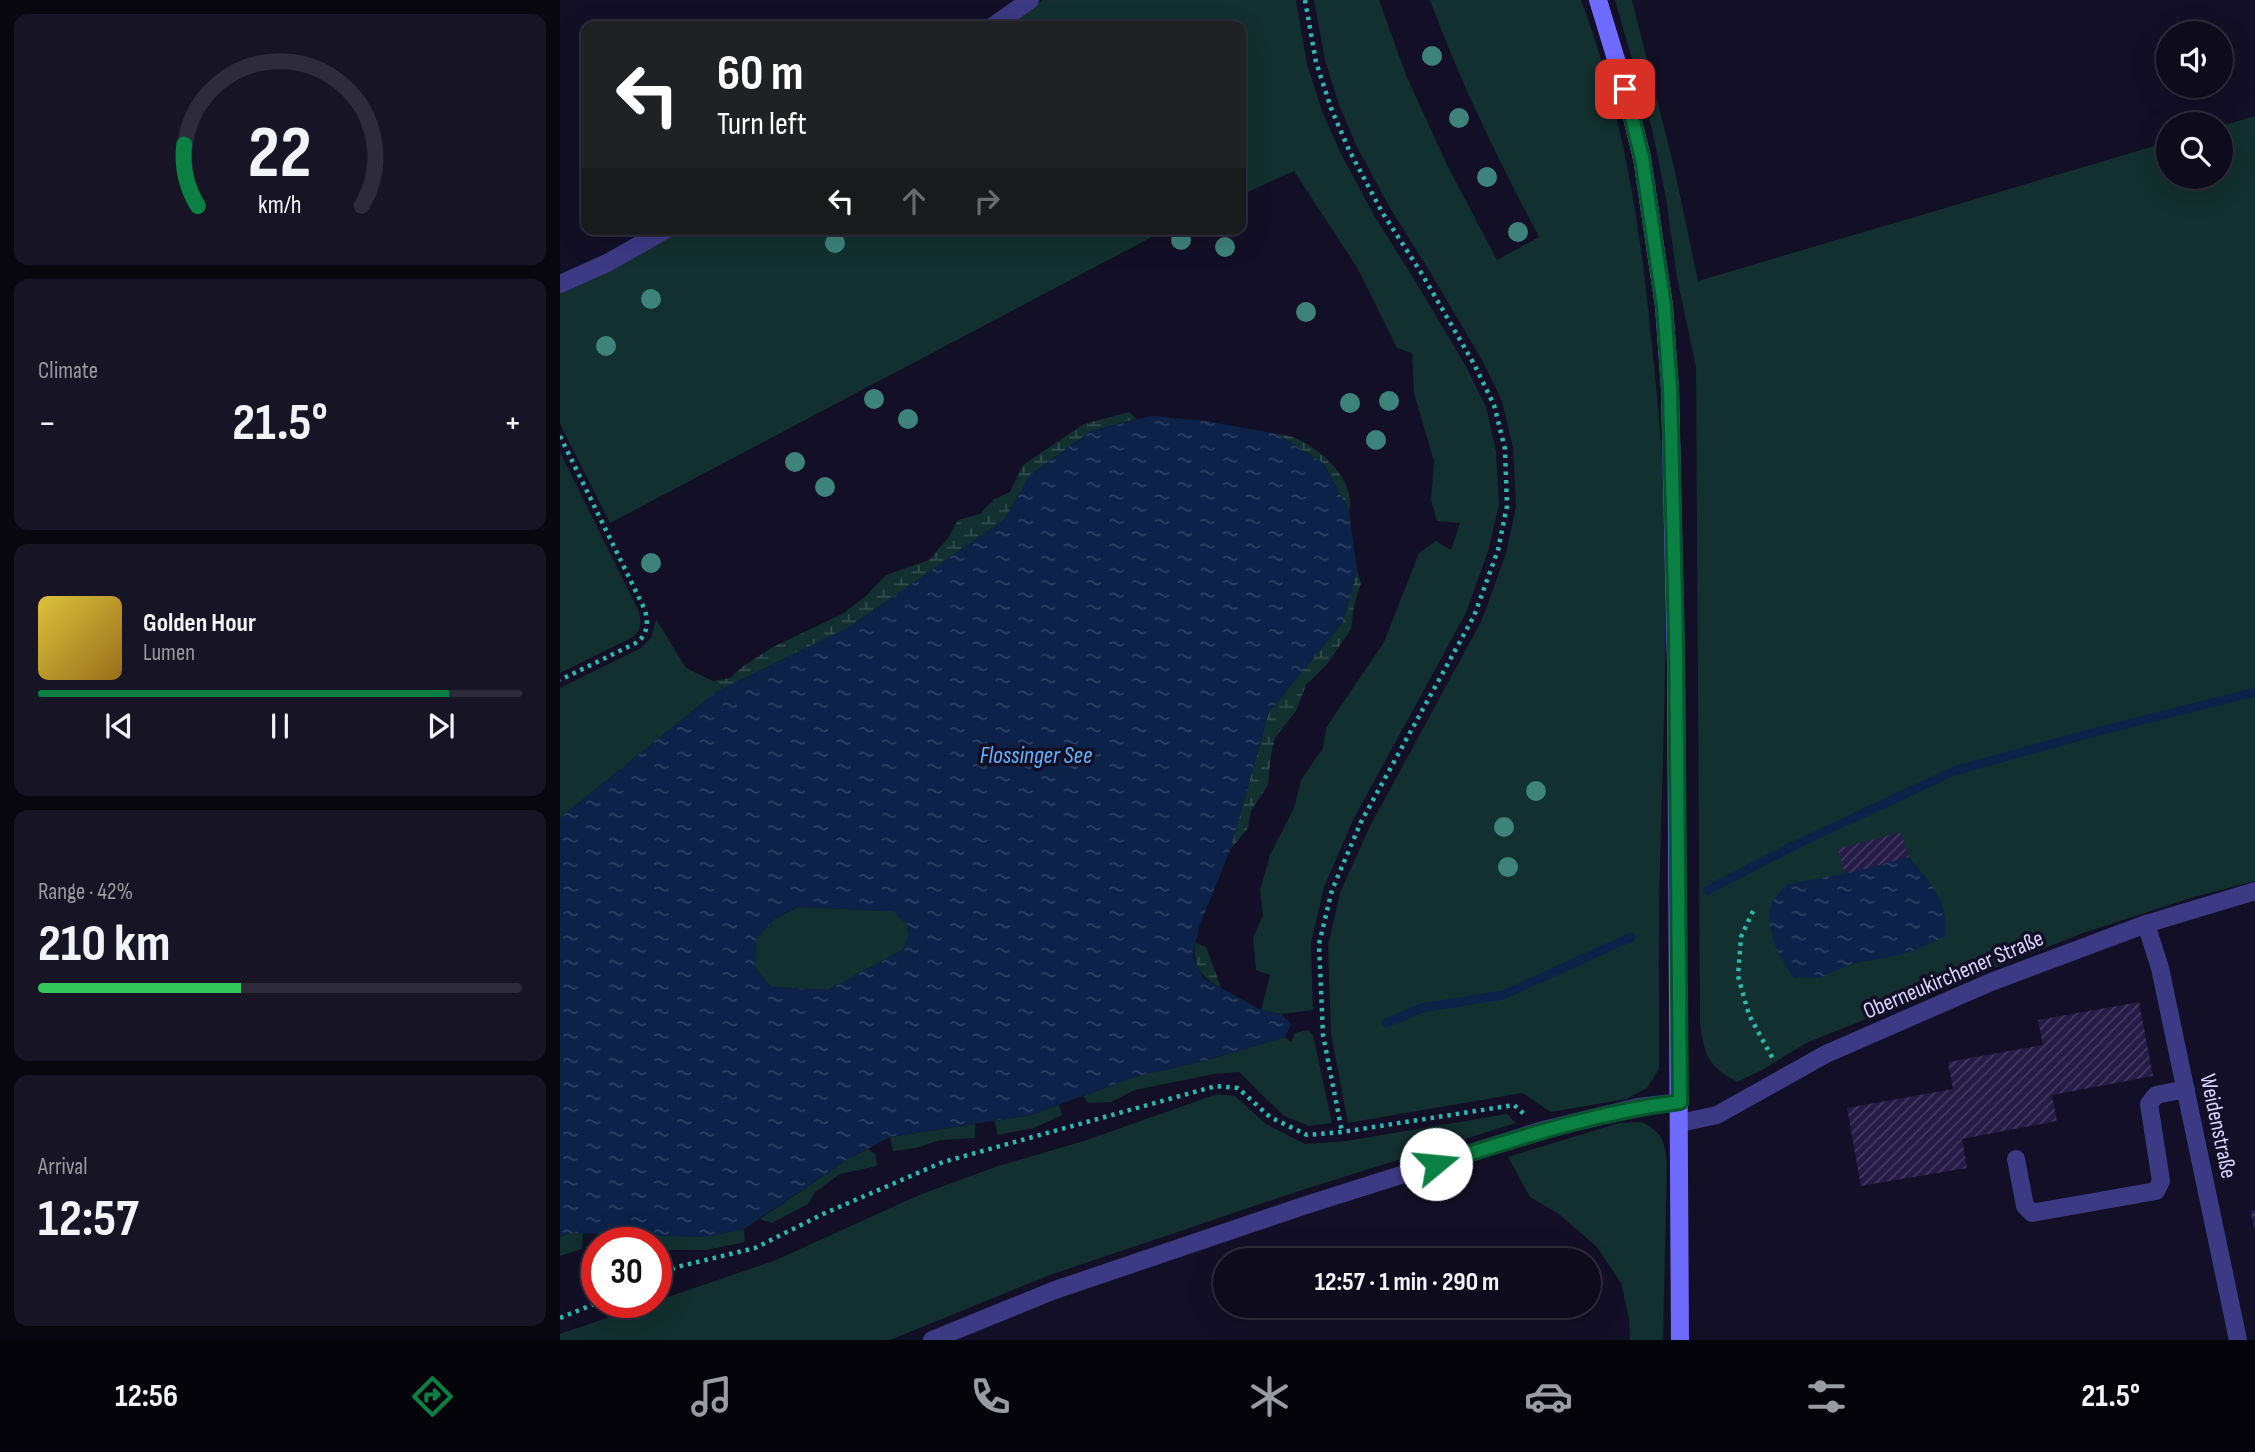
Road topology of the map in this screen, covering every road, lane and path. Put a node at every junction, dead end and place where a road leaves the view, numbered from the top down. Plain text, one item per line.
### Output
1 (1030, 0) edge
2 (1305, 0) edge
3 (1598, 0) edge
4 (1000, 21) edge
5 (656, 235) edge
6 (560, 284) edge
7 (560, 436) edge
8 (560, 680) edge
9 (2255, 891) edge
10 (1753, 911) dead end
11 (2146, 923) junction
12 (1783, 1078) junction
13 (2186, 1089) junction
14 (1680, 1102) junction
15 (1680, 1123) junction
16 (1542, 1130) junction
17 (1342, 1132) junction
18 (2016, 1159) dead end
19 (672, 1269) edge
20 (581, 1309) edge
21 (560, 1318) edge
22 (932, 1340) edge
23 (1680, 1340) edge
24 (2238, 1340) edge

1 - 4 street
2 - 17 path
3 - 14 main road
5 - 6 street
7 - 8 path
9 - 11 street, Oberneukirchener Straße
10 - 12 path
11 - 12 street, Oberneukirchener Straße
11 - 13 street, Weidenstraße
12 - 15 street, Oberneukirchener Straße
13 - 18 street
13 - 24 street, Weidenstraße
14 - 15 main road
14 - 16 street
15 - 23 main road
16 - 17 path
16 - 22 street
17 - 19 path
20 - 21 path

